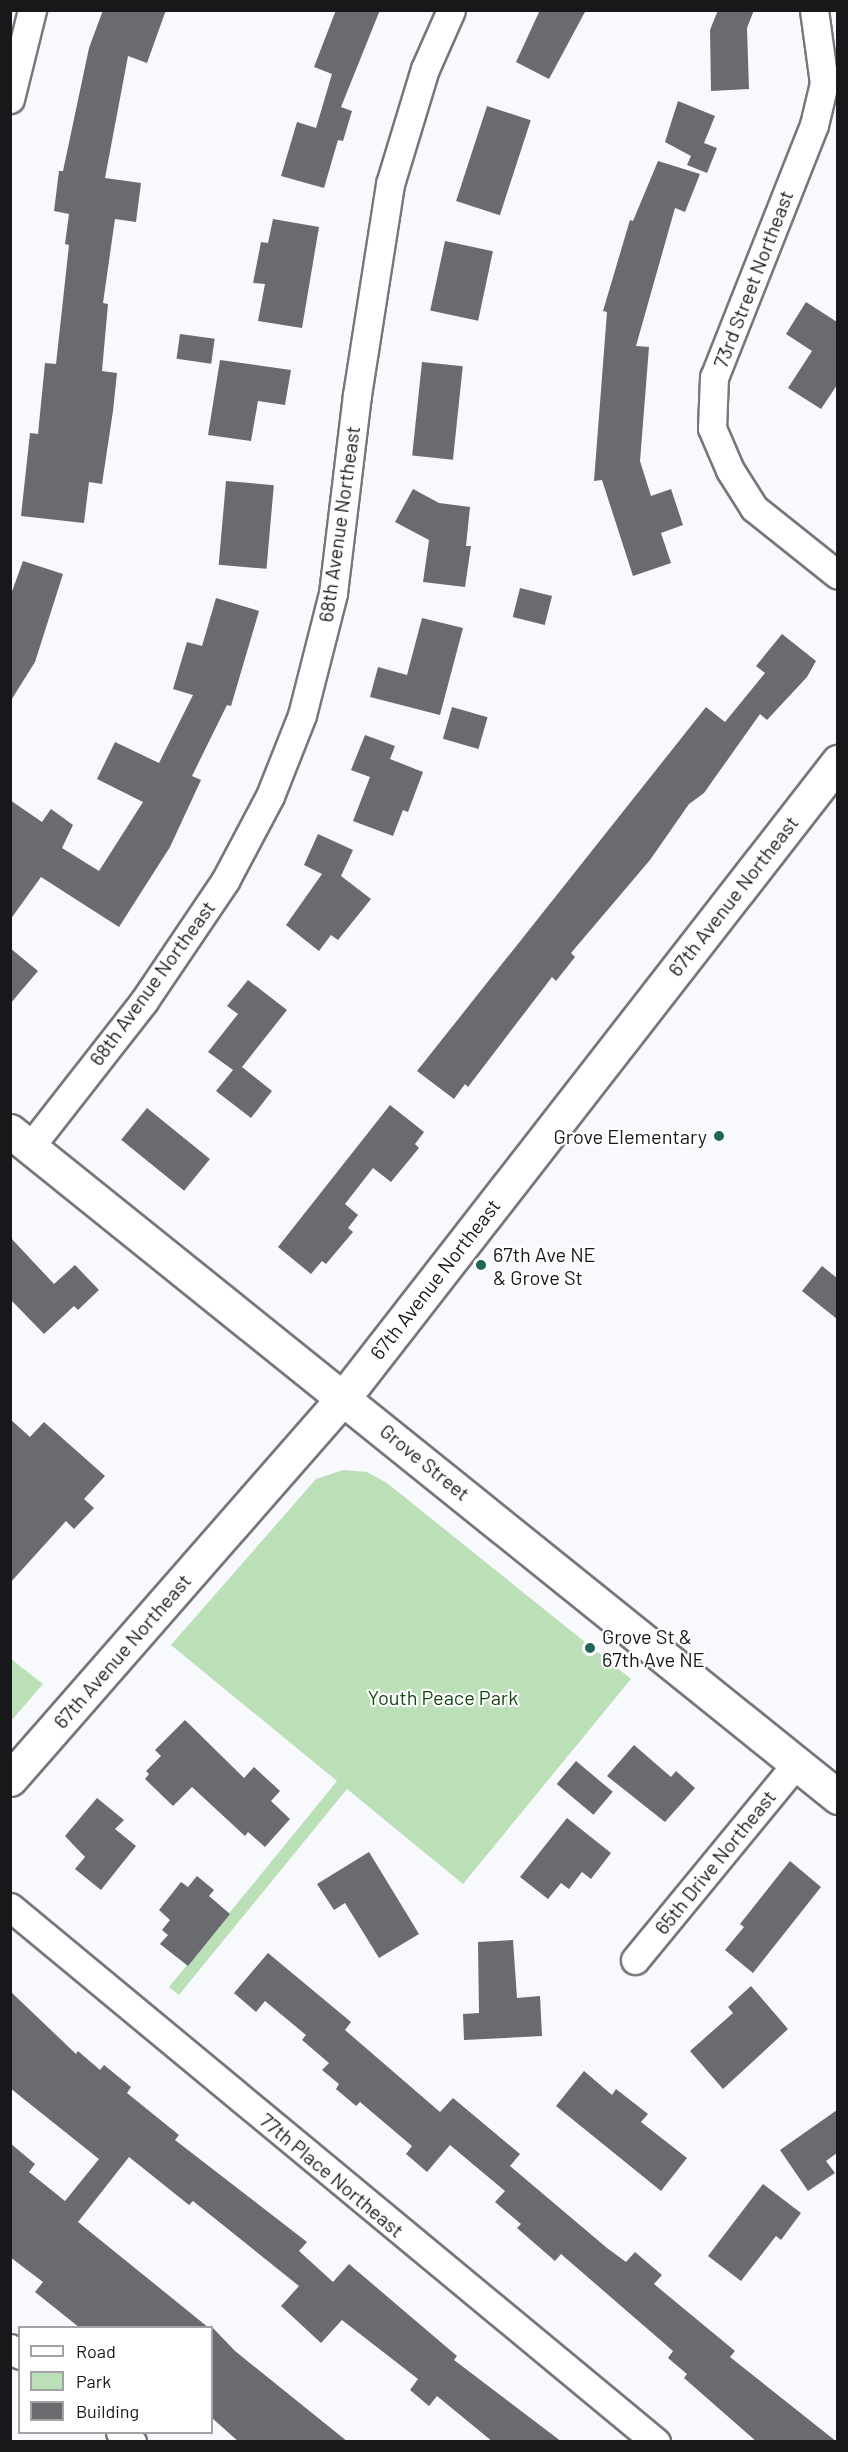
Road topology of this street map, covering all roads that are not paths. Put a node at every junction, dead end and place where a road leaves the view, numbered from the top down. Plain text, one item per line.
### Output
1 (32, 10) edge
2 (451, 10) edge
3 (814, 10) edge
4 (10, 99) edge
5 (837, 575) edge
6 (837, 762) edge
7 (20, 1139) edge
8 (344, 1396) junction
9 (796, 1764) junction
10 (10, 1779) edge
11 (837, 1797) edge
12 (10, 1907) edge
13 (635, 1960) dead end
14 (656, 2442) edge

1 - 4 street
2 - 7 street, 68th Avenue Northeast
3 - 5 street, 73rd Street Northeast
6 - 8 main road, 67th Avenue Northeast
7 - 8 main road, Grove Street
8 - 9 main road, Grove Street
8 - 10 main road, 67th Avenue Northeast
9 - 11 main road, Grove Street
9 - 13 street, 65th Drive Northeast
12 - 14 street, 77th Place Northeast

